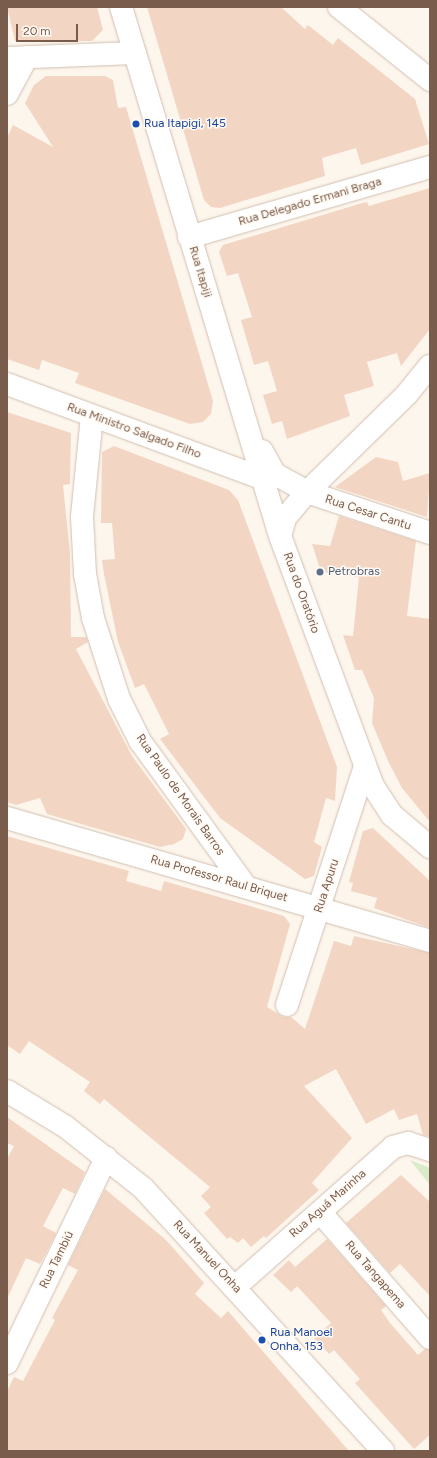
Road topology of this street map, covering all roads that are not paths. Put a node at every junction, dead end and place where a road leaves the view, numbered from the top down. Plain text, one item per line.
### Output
1 (120, 7) edge
2 (339, 7) edge
3 (135, 53) junction
4 (17, 57) edge
5 (430, 80) edge
6 (7, 94) edge
7 (430, 167) edge
8 (190, 237) junction
9 (430, 366) edge
10 (7, 384) edge
11 (235, 385) junction
12 (92, 416) junction
13 (261, 478) junction
14 (307, 492) junction
15 (430, 533) edge
16 (280, 536) junction
17 (365, 767) junction
18 (7, 818) edge
19 (430, 847) edge
20 (246, 887) junction
21 (319, 909) junction
22 (430, 941) edge
23 (287, 1005) dead end
24 (7, 1092) edge
25 (430, 1150) edge
26 (106, 1158) junction
27 (320, 1212) junction
28 (234, 1287) junction
29 (430, 1338) edge
30 (7, 1363) edge
31 (383, 1451) edge

1 - 3 street, Rua Itapiji
2 - 5 street
3 - 4 street
3 - 8 street, Rua Itapiji
4 - 6 street
7 - 8 street, Rua Delegado Ermani Braga
8 - 11 street, Rua Itapiji
9 - 14 street, Rua do Oratório
10 - 12 street, Rua Ministro Salgado Filho
11 - 13 street, Rua Itapiji
11 - 14 street, Rua Cesar Cantu
12 - 13 street, Rua Ministro Salgado Filho
12 - 20 street, Rua Paulo de Morais Barros
13 - 16 street, Rua Itapiji
14 - 15 street, Rua Cesar Cantu
14 - 16 street, Rua do Oratório
16 - 17 street, Rua do Oratório
17 - 19 street, Rua do Oratório
17 - 21 street, Rua Apuru
18 - 20 street, Rua Professor Raul Briquet
20 - 21 street, Rua Professor Raul Briquet
21 - 22 street, Rua Professor Raul Briquet
21 - 23 street, Rua Apuru
24 - 26 street, Rua Manuel Onha
25 - 27 street, Rua Aguá Marinha
26 - 28 street, Rua Manuel Onha
26 - 30 street, Rua Tambiú
27 - 28 street, Rua Aguá Marinha
27 - 29 street, Rua Tangapema
28 - 31 street, Rua Manuel Onha

